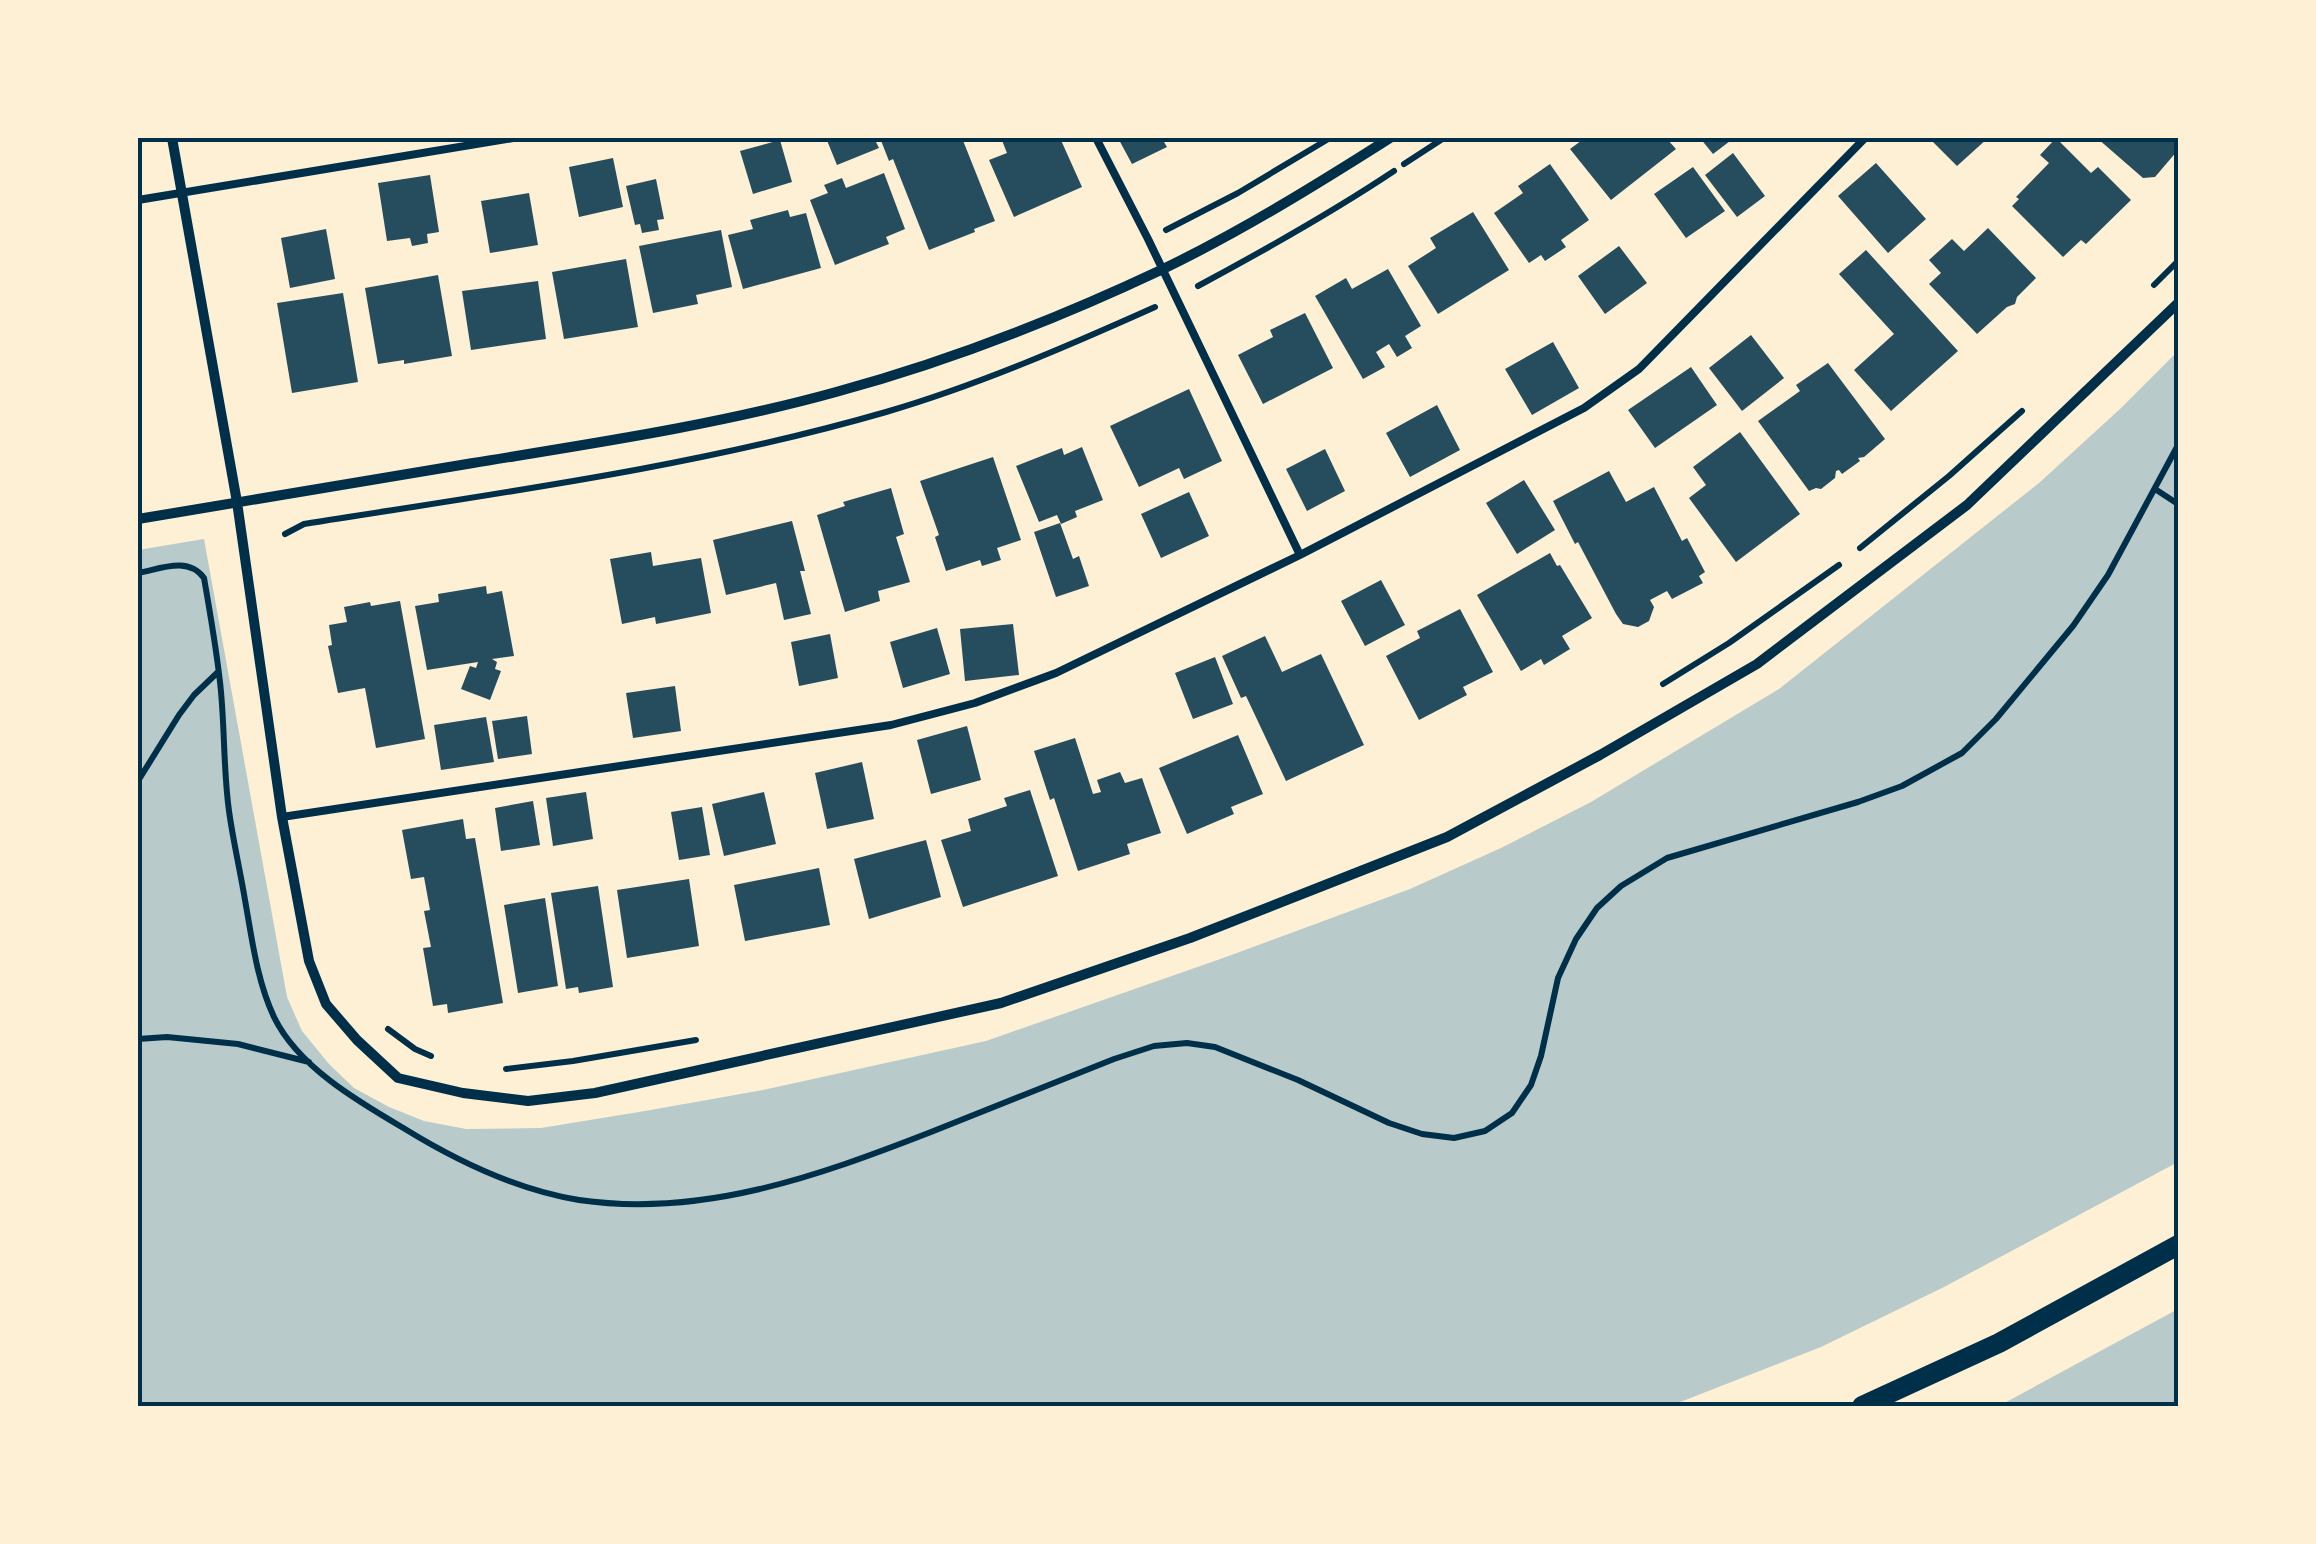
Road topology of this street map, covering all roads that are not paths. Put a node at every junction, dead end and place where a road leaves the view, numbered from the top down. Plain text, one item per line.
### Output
1 (172, 138) edge
2 (513, 138) edge
3 (1096, 138) edge
4 (1390, 138) edge
5 (1866, 138) edge
6 (181, 193) junction
7 (138, 200) edge
8 (1162, 269) junction
9 (2178, 303) edge
10 (237, 502) junction
11 (138, 519) edge
12 (1300, 555) junction
13 (282, 817) junction
14 (2178, 1245) edge
15 (1862, 1406) edge

1 - 6 street
2 - 6 lane
3 - 8 lane
4 - 8 street
5 - 12 lane
6 - 7 lane
6 - 10 street
8 - 10 street
8 - 12 lane
9 - 13 street
10 - 11 street
10 - 13 street
12 - 13 lane
14 - 15 main road

